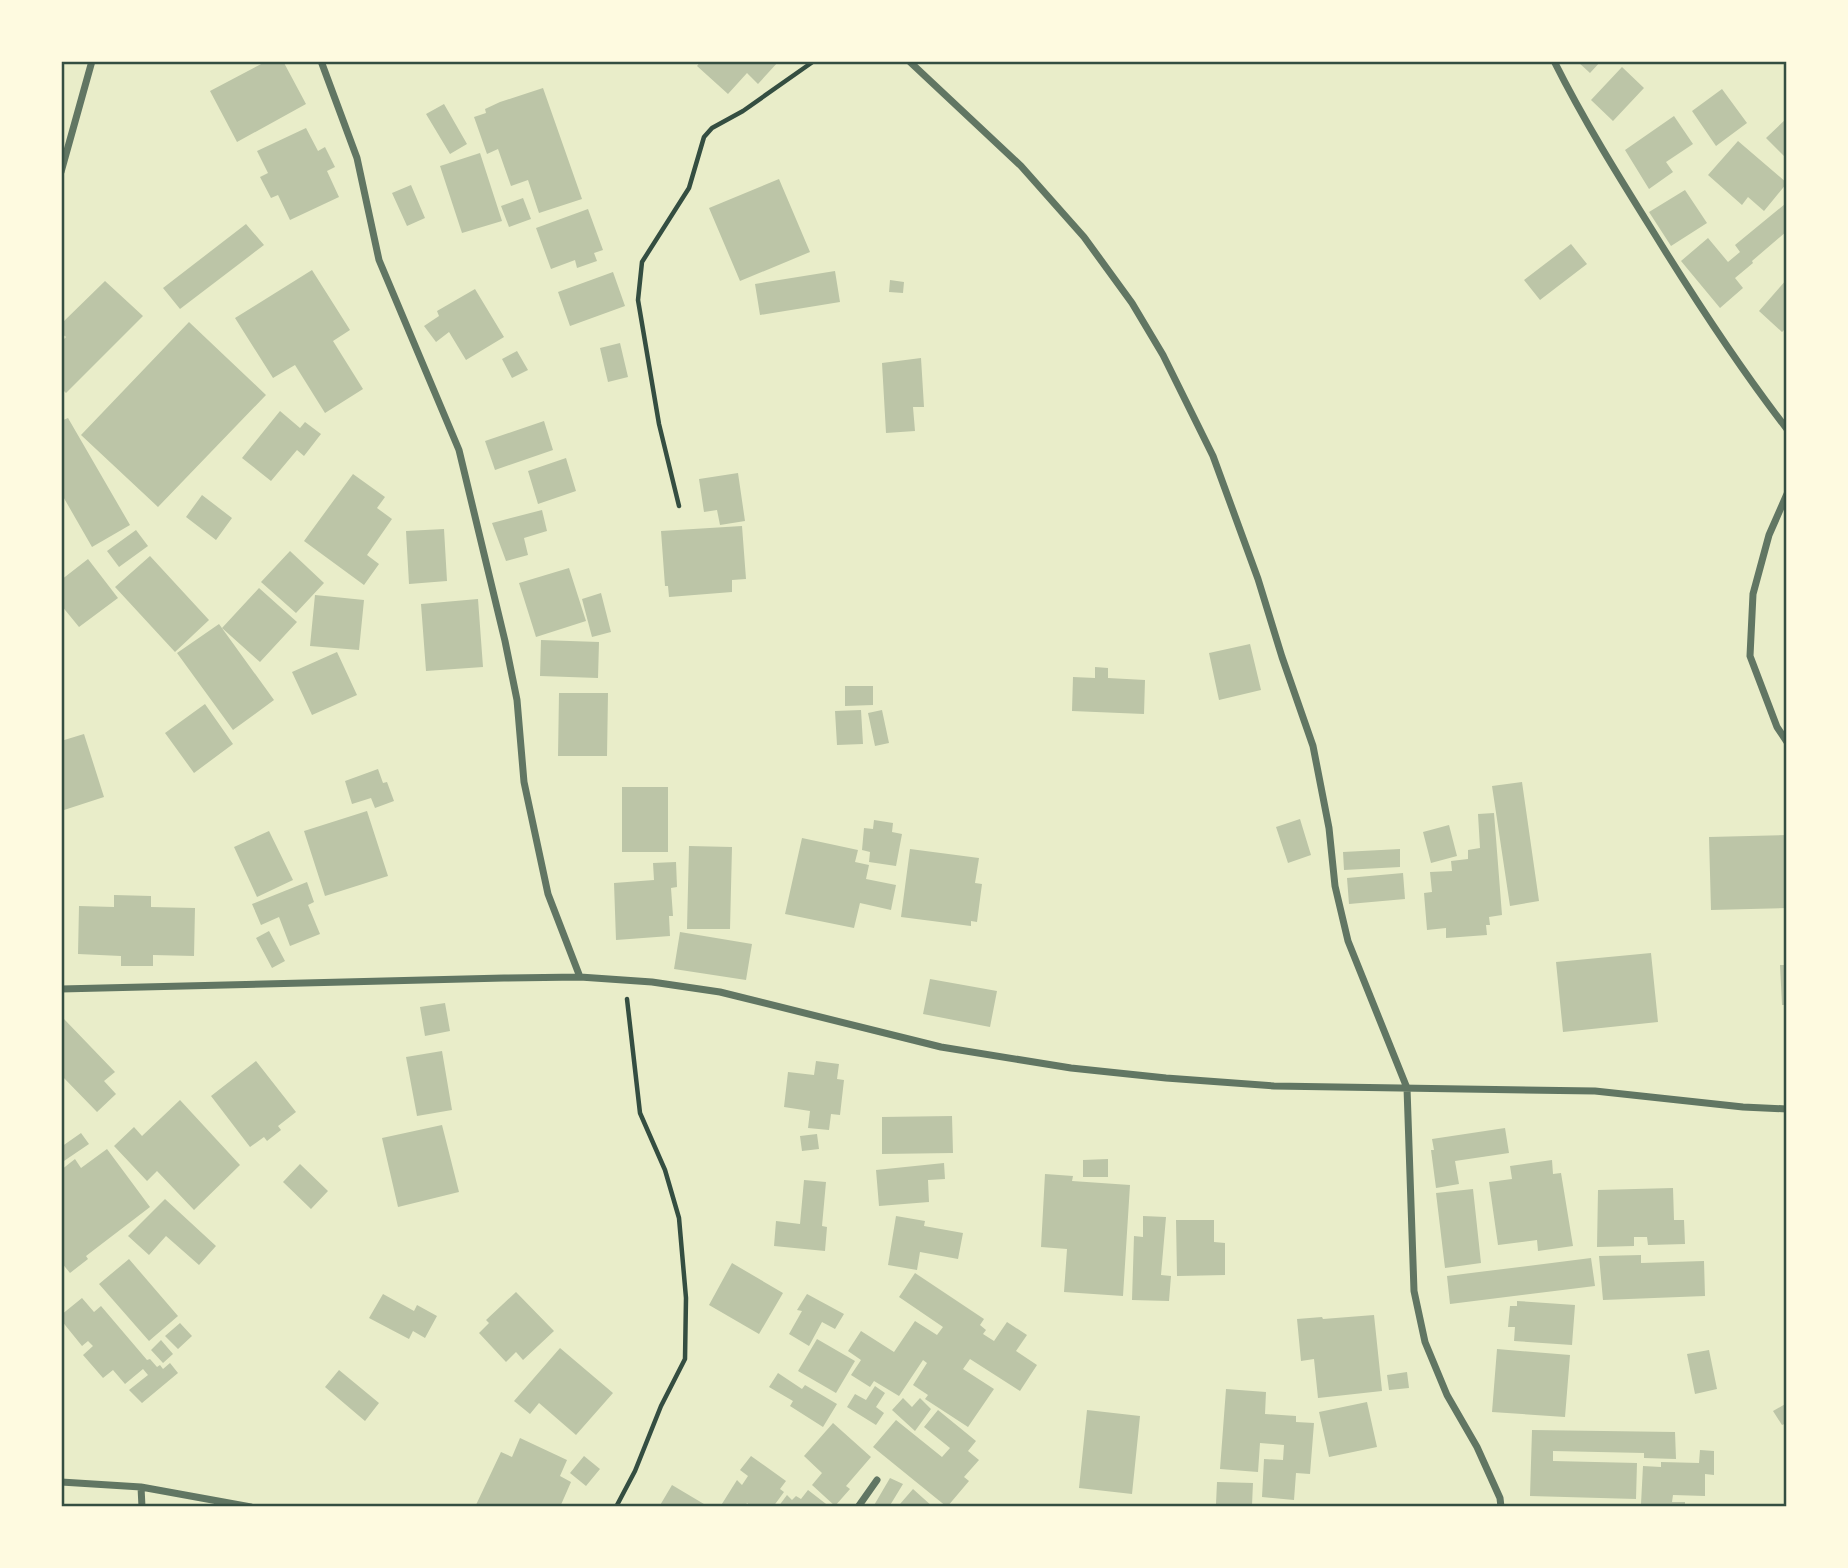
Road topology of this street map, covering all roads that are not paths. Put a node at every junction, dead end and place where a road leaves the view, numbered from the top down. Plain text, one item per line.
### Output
1 (92, 61) edge
2 (321, 61) edge
3 (909, 61) edge
4 (1554, 61) edge
5 (61, 172) edge
6 (1787, 429) edge
7 (1787, 494) edge
8 (1787, 742) edge
9 (580, 977) junction
10 (61, 989) edge
11 (1407, 1088) junction
12 (1787, 1109) edge
13 (877, 1480) dead end
14 (61, 1482) edge
15 (141, 1487) junction
16 (142, 1507) edge
17 (250, 1507) edge
18 (858, 1507) edge
19 (1501, 1507) edge

1 - 5 street
2 - 9 street
3 - 11 street
4 - 6 street
7 - 8 street
9 - 10 street
9 - 11 street
11 - 12 street
11 - 19 street
13 - 18 street
14 - 15 street
15 - 16 street
15 - 17 street

